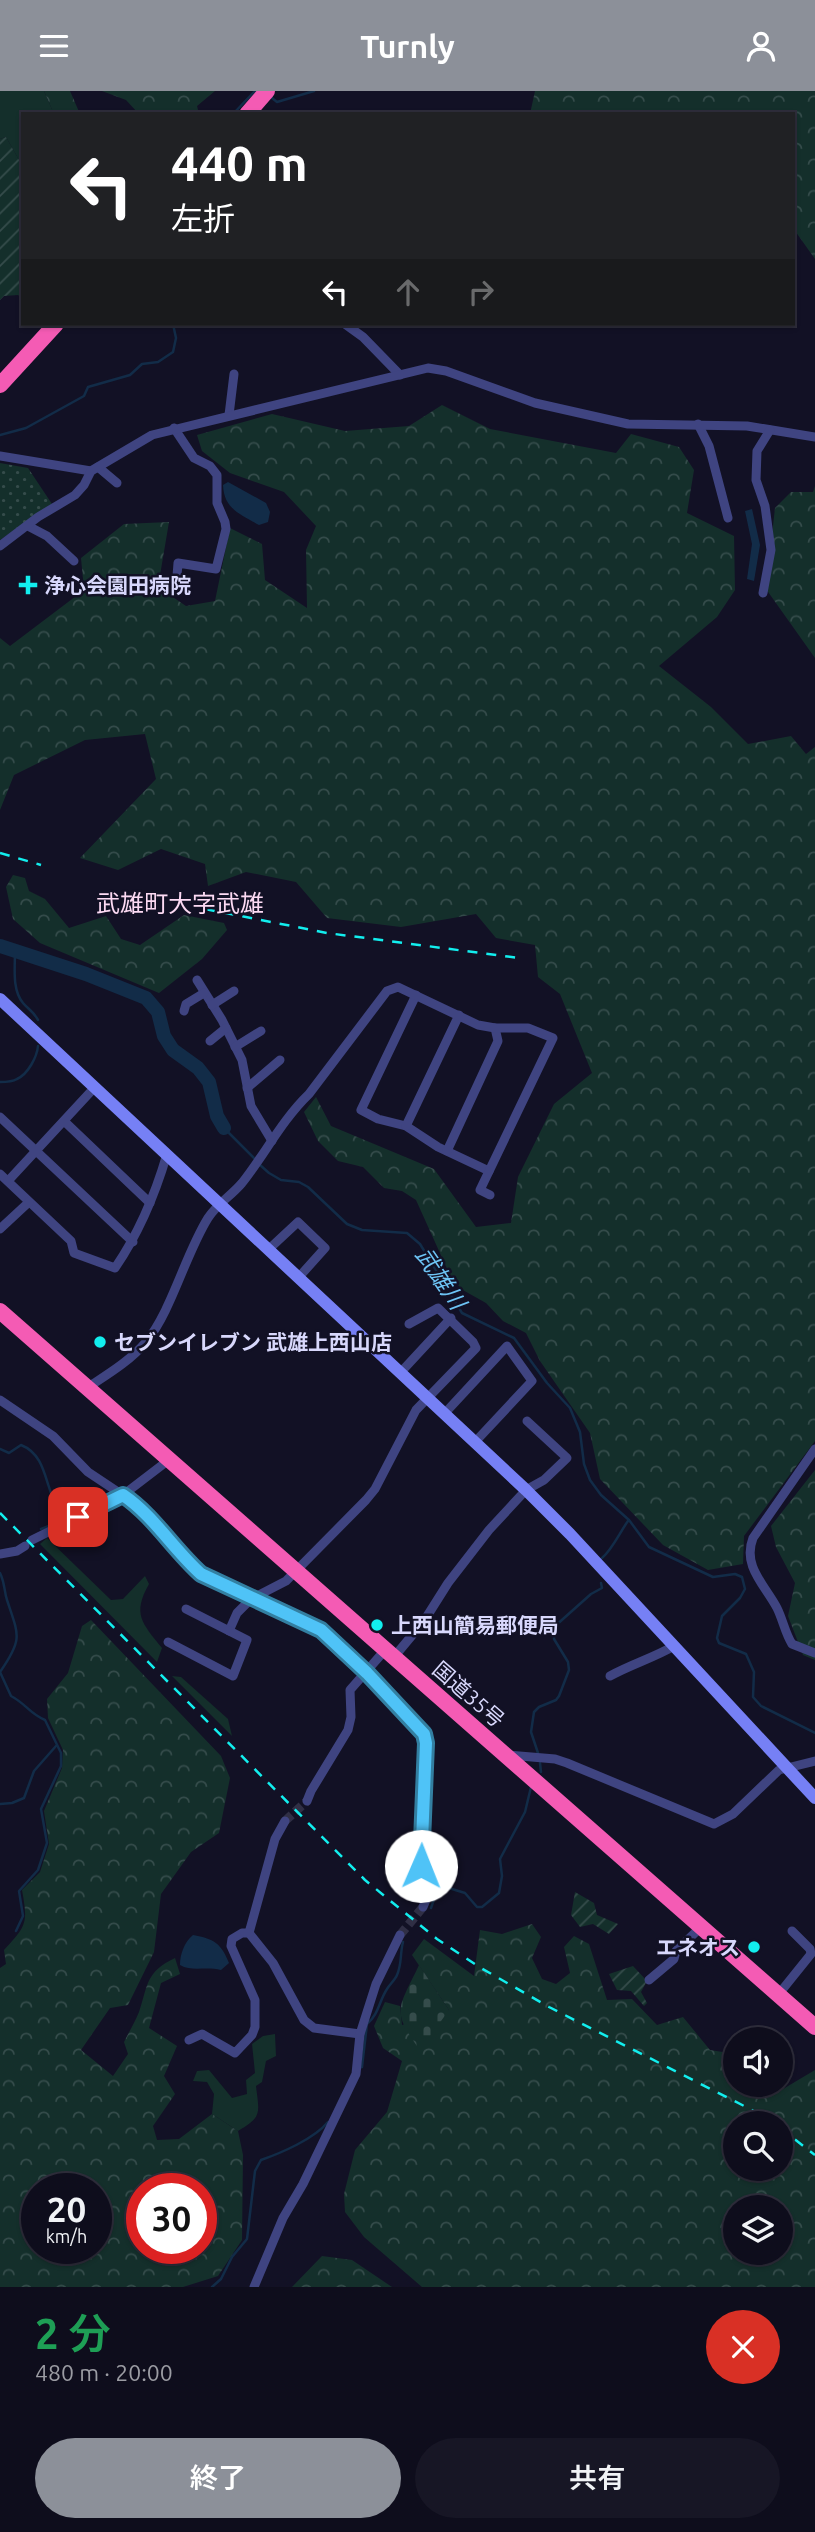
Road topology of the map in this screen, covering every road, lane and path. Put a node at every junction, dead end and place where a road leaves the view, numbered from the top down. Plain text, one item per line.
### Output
1 (267, 91) edge
2 (249, 112) edge
3 (54, 326) edge
4 (348, 326) edge
5 (234, 374) dead end
6 (400, 375) junction
7 (0, 386) edge
8 (229, 415) junction
9 (698, 424) junction
10 (174, 428) junction
11 (770, 430) junction
12 (815, 437) edge
13 (0, 456) edge
14 (94, 469) junction
15 (117, 483) dead end
16 (728, 518) dead end
17 (27, 526) junction
18 (0, 546) edge
19 (74, 561) dead end
20 (176, 589) dead end
21 (763, 593) dead end
22 (197, 980) dead end
23 (234, 991) dead end
24 (204, 993) junction
25 (416, 995) junction
26 (0, 999) edge
27 (212, 1005) junction
28 (184, 1010) dead end
29 (458, 1015) junction
30 (226, 1028) junction
31 (495, 1028) junction
32 (261, 1031) dead end
33 (210, 1041) dead end
34 (235, 1047) junction
35 (280, 1061) dead end
36 (95, 1087) junction
37 (247, 1088) junction
38 (0, 1117) edge
39 (64, 1121) junction
40 (406, 1126) junction
41 (272, 1141) junction
42 (447, 1151) junction
43 (36, 1152) junction
44 (167, 1154) junction
45 (489, 1171) junction
46 (0, 1174) edge
47 (8, 1181) junction
48 (490, 1195) dead end
49 (30, 1202) junction
50 (150, 1203) junction
51 (220, 1203) junction
52 (0, 1229) edge
53 (133, 1242) junction
54 (269, 1249) junction
55 (299, 1277) junction
56 (0, 1311) edge
57 (451, 1318) junction
58 (410, 1324) dead end
59 (401, 1372) junction
60 (87, 1388) junction
61 (428, 1398) junction
62 (0, 1400) edge
63 (444, 1413) junction
64 (527, 1421) dead end
65 (475, 1442) junction
66 (815, 1449) edge
67 (170, 1459) junction
68 (526, 1490) junction
69 (123, 1495) junction
70 (0, 1554) edge
71 (296, 1570) junction
72 (251, 1599) junction
73 (186, 1609) dead end
74 (229, 1631) junction
75 (168, 1642) dead end
76 (674, 1646) junction
77 (390, 1653) junction
78 (815, 1653) edge
79 (367, 1673) junction
80 (610, 1676) dead end
81 (506, 1755) junction
82 (815, 1761) edge
83 (786, 1767) junction
84 (815, 1798) edge
85 (307, 1801) tunnel mouth
86 (285, 1821) tunnel mouth
87 (423, 1907) tunnel mouth
88 (701, 1927) junction
89 (792, 1931) dead end
90 (249, 1933) junction
91 (400, 1935) tunnel mouth
92 (649, 1980) dead end
93 (778, 1995) junction
94 (812, 2019) edge
95 (359, 2034) junction
96 (189, 2040) dead end
97 (254, 2287) edge

1 - 2 highway
3 - 7 highway
4 - 6 street
5 - 8 street
6 - 8 street
6 - 9 street
8 - 10 street
9 - 11 street
9 - 16 street
10 - 14 street
10 - 20 street
11 - 12 street
11 - 21 street
13 - 14 street
14 - 15 street
14 - 17 street
17 - 18 street
17 - 19 street
22 - 24 street
23 - 27 street
24 - 27 street
24 - 28 street
25 - 29 street
25 - 40 street
25 - 41 street
26 - 36 street
27 - 30 street
29 - 31 street
29 - 40 street
30 - 33 street
30 - 34 street
31 - 42 street
31 - 45 street
32 - 34 street
34 - 37 street
35 - 37 street
36 - 39 street
36 - 44 street
37 - 41 street
38 - 43 street
39 - 43 street
39 - 50 street
40 - 42 street
41 - 51 street
42 - 45 street
43 - 47 street
43 - 53 street
44 - 50 street
44 - 51 street
45 - 48 street
46 - 47 street
47 - 49 street
49 - 52 street
49 - 53 street
50 - 53 street
51 - 54 street
51 - 60 street
54 - 55 street
54 - 55 street
55 - 59 street
56 - 60 highway, 国道35号
57 - 58 street
57 - 59 street
57 - 61 street
59 - 61 street
60 - 67 highway, 国道35号
61 - 63 street
61 - 71 street
62 - 69 street
63 - 65 street
63 - 65 street
64 - 68 street
65 - 68 street
66 - 78 street
67 - 69 street
67 - 71 highway, 国道35号
68 - 76 street
68 - 77 street
69 - 70 street
69 - 72 street
71 - 72 street
71 - 77 highway, 国道35号
72 - 74 street
72 - 79 street
73 - 74 street
74 - 75 street
76 - 80 street
76 - 83 street
77 - 79 street
77 - 81 highway, 国道35号
79 - 85 street
79 - 87 street
81 - 83 street
81 - 88 highway, 国道35号
82 - 83 street
83 - 84 street
86 - 90 street
88 - 92 street
88 - 93 highway, 国道35号
89 - 93 street
90 - 95 street
90 - 96 street
91 - 95 street
93 - 94 highway, 国道35号
95 - 97 street

